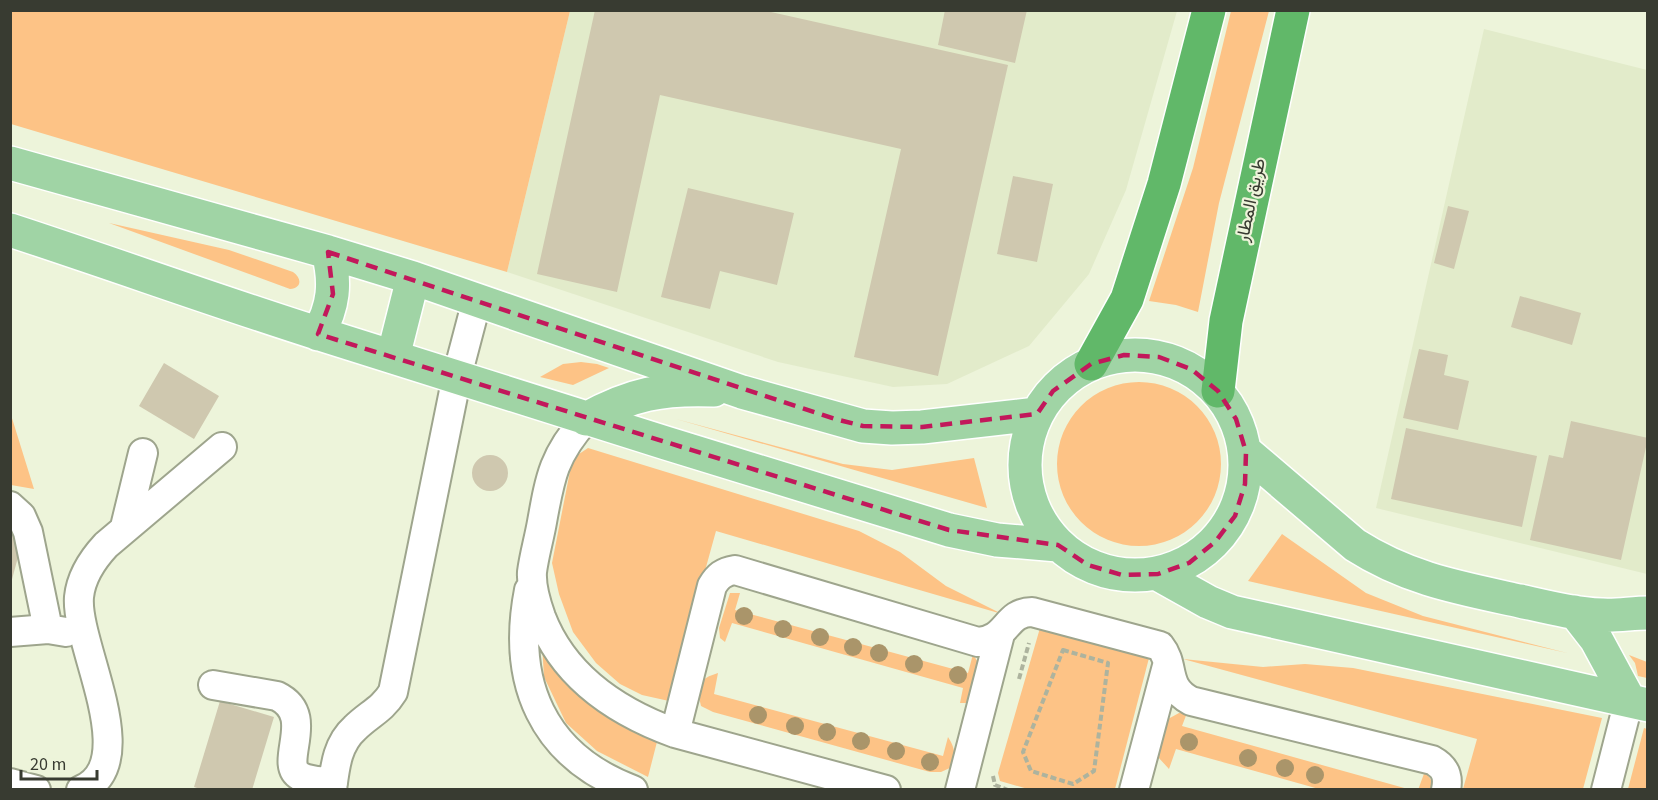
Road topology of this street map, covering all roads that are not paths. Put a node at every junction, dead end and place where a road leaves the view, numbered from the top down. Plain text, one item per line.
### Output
1 (1209, 10) edge
2 (1293, 10) edge
3 (10, 163) edge
4 (10, 230) edge
5 (328, 252) junction
6 (413, 278) junction
7 (477, 300) junction
8 (318, 334) junction
9 (393, 357) junction
10 (1091, 364) junction
11 (457, 376) junction
12 (1218, 391) junction
13 (742, 392) junction
14 (1037, 414) junction
15 (586, 419) junction
16 (222, 447) dead end
17 (1246, 452) junction
18 (143, 453) dead end
19 (10, 506) edge
20 (125, 527) junction
21 (1058, 545) junction
22 (532, 573) junction
23 (1158, 574) junction
24 (1575, 612) junction
25 (1640, 620) edge
26 (48, 629) junction
27 (10, 632) edge
28 (1000, 634) junction
29 (85, 639) junction
30 (1168, 662) junction
31 (213, 685) dead end
32 (1638, 703) edge
33 (675, 733) junction
34 (10, 783) edge
35 (332, 786) edge
36 (36, 789) edge
37 (81, 789) edge
38 (633, 789) edge
39 (886, 789) edge
40 (960, 789) edge
41 (1134, 789) edge
42 (1446, 789) edge
43 (1606, 789) edge

1 - 10 highway
2 - 12 highway, طريق المطار
3 - 5 main road
4 - 8 main road
5 - 6 main road
5 - 8 main road
6 - 7 main road
6 - 9 main road
7 - 11 street
7 - 13 main road
8 - 9 main road
9 - 11 main road
10 - 12 main road
10 - 14 main road
11 - 15 main road
11 - 35 street
12 - 17 main road
13 - 14 main road
13 - 15 main road
14 - 21 main road
15 - 21 main road
15 - 22 street
16 - 20 street
17 - 23 main road
17 - 24 main road
18 - 20 street
19 - 26 street
20 - 29 street
21 - 23 main road
22 - 33 street
22 - 38 street
23 - 32 main road
24 - 25 main road
24 - 32 main road
26 - 27 street
26 - 29 street
28 - 30 street
28 - 33 street
28 - 40 street
29 - 37 street
30 - 41 street
30 - 42 street
31 - 35 street
32 - 43 street
33 - 39 street
34 - 36 street

